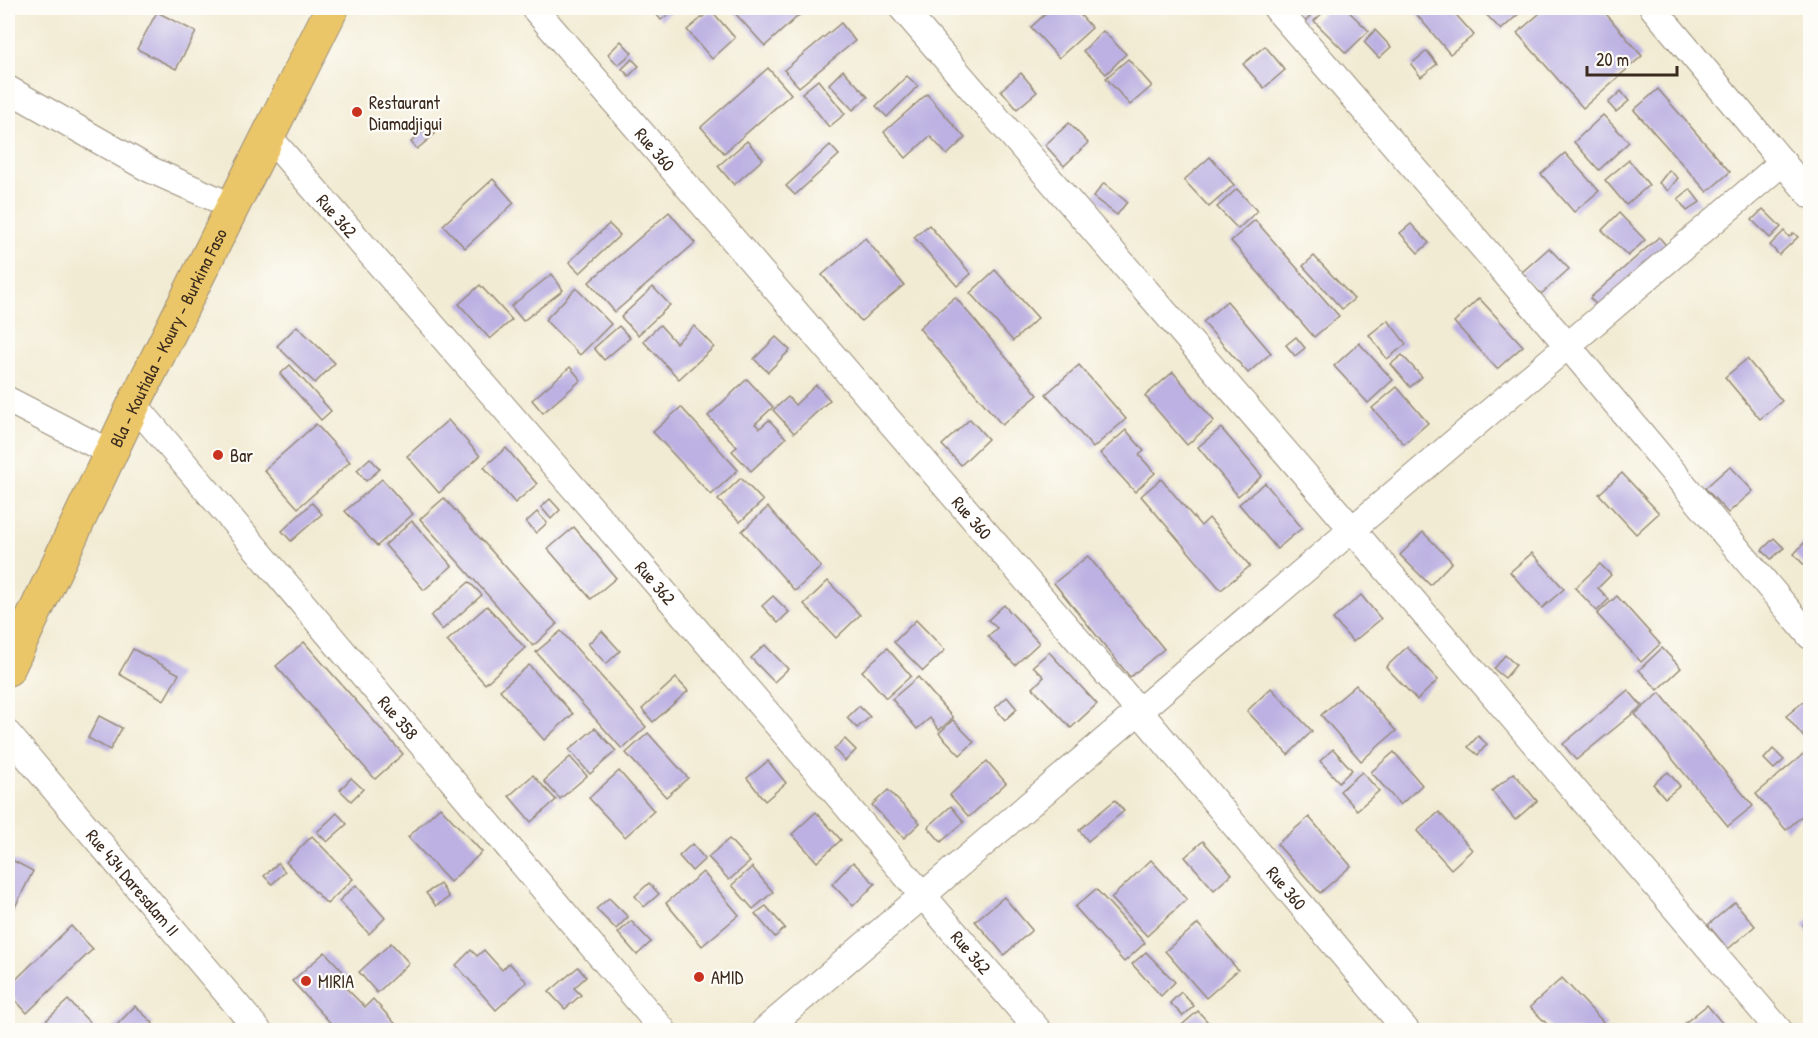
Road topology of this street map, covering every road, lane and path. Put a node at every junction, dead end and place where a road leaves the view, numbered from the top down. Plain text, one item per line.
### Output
1 (332, 8) edge
2 (534, 8) edge
3 (902, 8) edge
4 (1276, 8) edge
5 (1653, 8) edge
6 (8, 89) edge
7 (268, 137) junction
8 (1783, 162) junction
9 (1810, 195) edge
10 (234, 207) junction
11 (1568, 346) junction
12 (8, 400) edge
13 (134, 404) junction
14 (111, 453) junction
15 (1352, 529) junction
16 (1810, 636) edge
17 (8, 669) edge
18 (1139, 711) junction
19 (8, 734) edge
20 (924, 895) junction
21 (258, 1030) edge
22 (663, 1030) edge
23 (765, 1030) edge
24 (1038, 1030) edge
25 (1406, 1030) edge
26 (1779, 1030) edge

1 - 7 main road, Bla - Koutiala - Koury - Burkina Faso
2 - 18 street, Rue 360
3 - 15 street
4 - 11 street
5 - 8 street
6 - 10 street
7 - 10 main road, Bla - Koutiala - Koury - Burkina Faso
7 - 20 street, Rue 362
8 - 9 street
8 - 11 street
10 - 13 main road, Bla - Koutiala - Koury - Burkina Faso
11 - 15 street
11 - 16 street
12 - 14 street
13 - 14 main road, Bla - Koutiala - Koury - Burkina Faso
13 - 22 street, Rue 358
14 - 17 main road, Bla - Koutiala - Koury - Burkina Faso
15 - 18 street
15 - 26 street
18 - 20 street
18 - 25 street, Rue 360
19 - 21 street, Rue 434 Daresalam II
20 - 23 street
20 - 24 street, Rue 362

